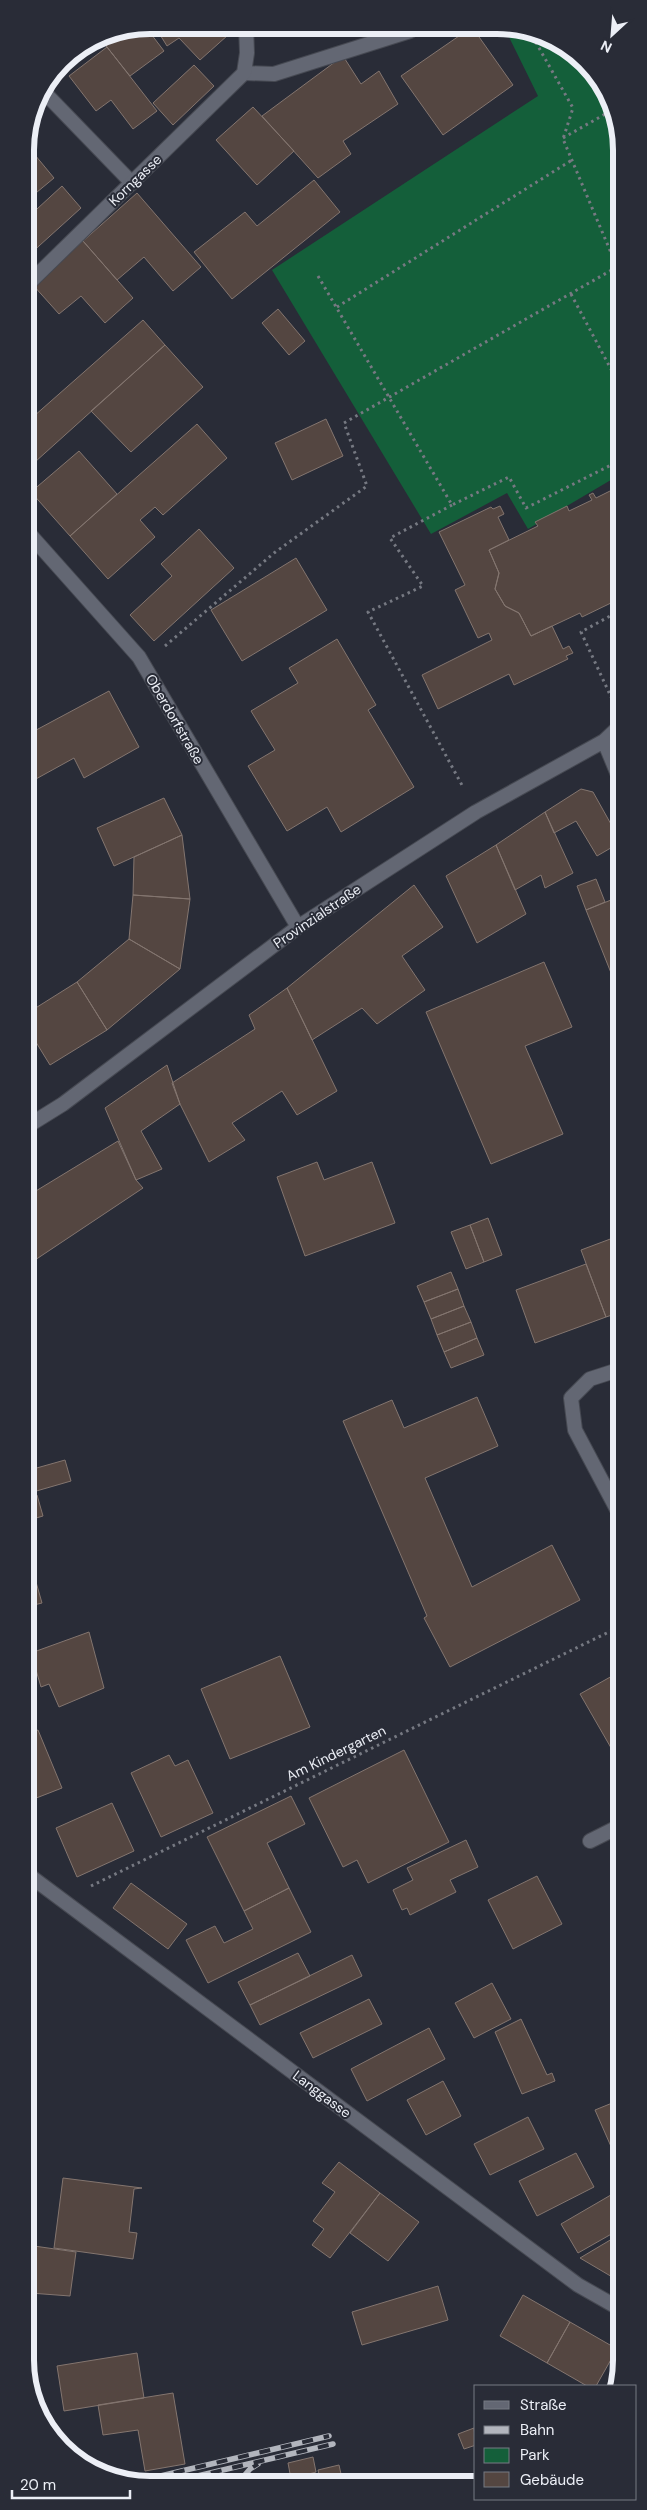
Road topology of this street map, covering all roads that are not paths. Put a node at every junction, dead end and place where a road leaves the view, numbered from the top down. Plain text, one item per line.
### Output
1 (246, 34) edge
2 (401, 34) edge
3 (244, 73) junction
4 (47, 96) edge
5 (132, 183) junction
6 (34, 278) edge
7 (34, 539) edge
8 (613, 733) edge
9 (604, 741) junction
10 (613, 763) edge
11 (298, 927) junction
12 (34, 1122) edge
13 (613, 1372) edge
14 (613, 1502) edge
15 (613, 1830) edge
16 (590, 1841) dead end
17 (34, 1879) edge
18 (613, 2305) edge

1 - 3 street
2 - 3 street
3 - 5 street, Korngasse
4 - 5 street
5 - 6 street, Korngasse
7 - 11 street, Oberdorfstraße
8 - 9 street, Provinzialstraße
9 - 10 street
9 - 11 street, Provinzialstraße
11 - 12 street, Provinzialstraße
13 - 14 street
15 - 16 street
17 - 18 street, Langgasse

